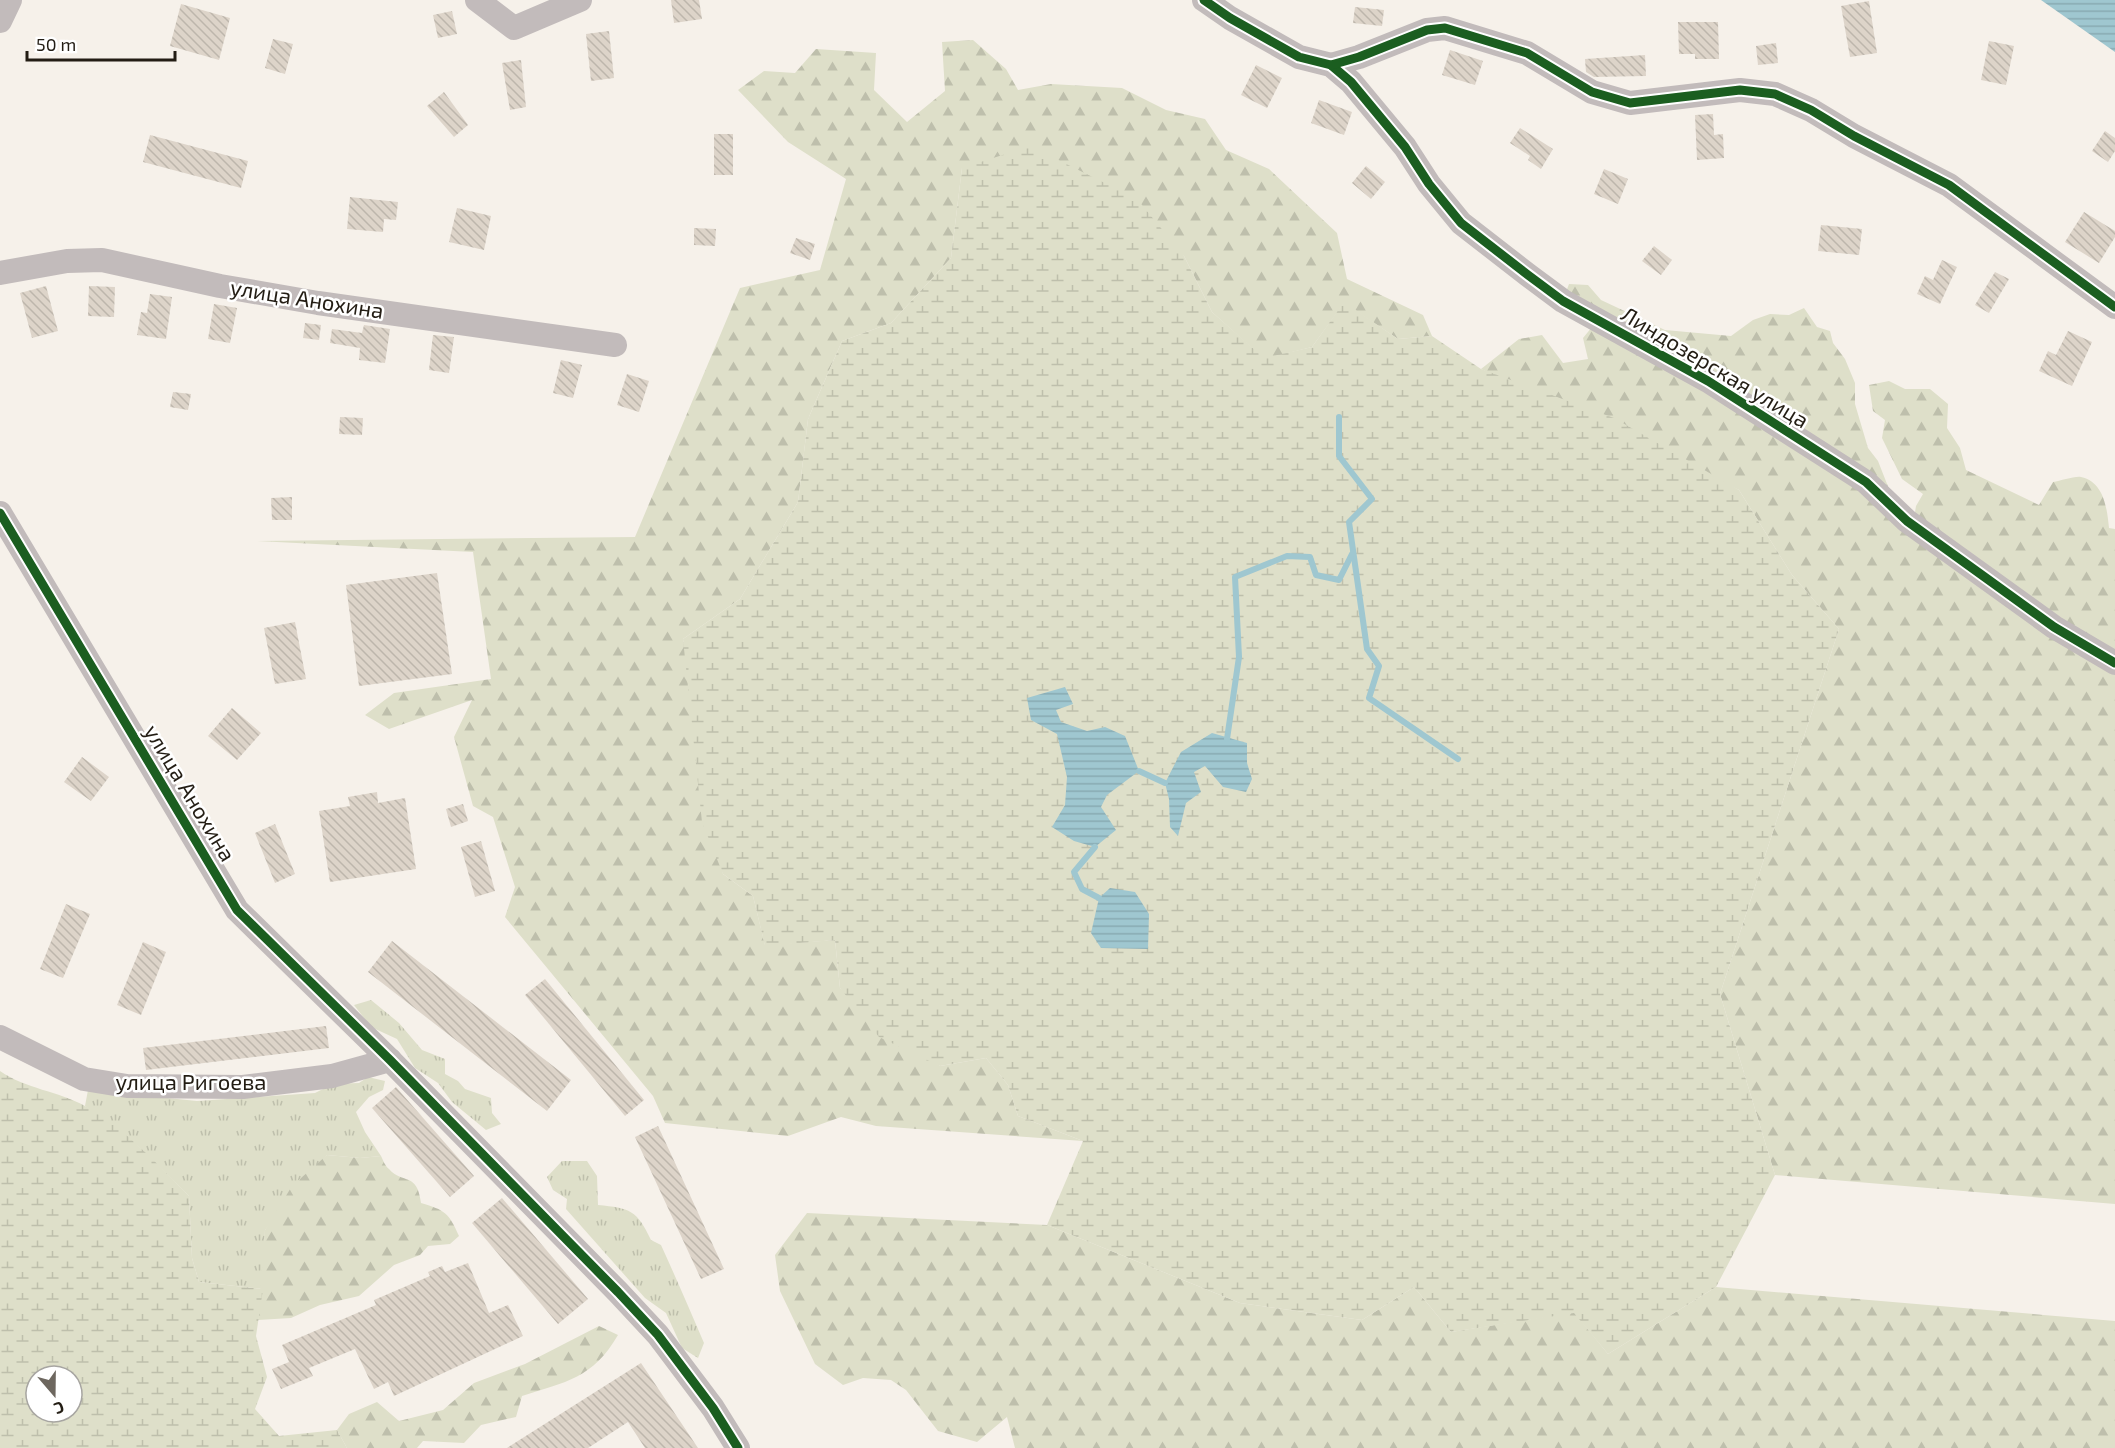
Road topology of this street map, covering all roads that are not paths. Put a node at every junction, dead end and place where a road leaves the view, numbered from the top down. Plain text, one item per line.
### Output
1 (10, 0) edge
2 (477, 0) edge
3 (580, 0) edge
4 (1204, 0) edge
5 (0, 21) edge
6 (1331, 65) junction
7 (0, 273) edge
8 (2115, 307) edge
9 (615, 345) dead end
10 (0, 513) edge
11 (2115, 663) edge
12 (0, 1037) edge
13 (390, 1060) junction
14 (738, 1448) edge

1 - 5 street
2 - 3 street
4 - 6 street, Линдозерская улица
6 - 8 street
6 - 11 street, Линдозерская улица
7 - 9 street, улица Анохина
10 - 13 street, улица Анохина
12 - 13 street, улица Ригоева
13 - 14 street, улица Анохина

